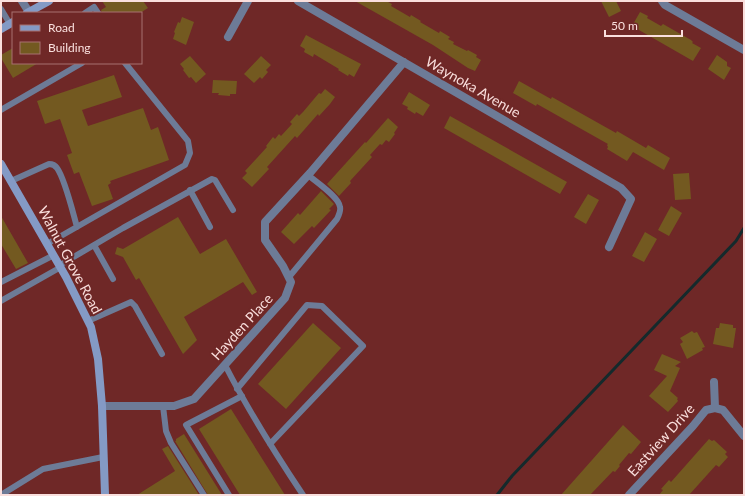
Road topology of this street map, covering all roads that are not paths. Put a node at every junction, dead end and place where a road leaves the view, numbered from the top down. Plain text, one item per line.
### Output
1 (22, 1) edge
2 (49, 1) edge
3 (248, 1) edge
4 (298, 1) edge
5 (662, 1) edge
6 (1, 9) edge
7 (33, 12) edge
8 (86, 12) edge
9 (97, 12) edge
10 (12, 23) edge
11 (1, 30) edge
12 (228, 37) dead end
13 (744, 50) edge
14 (404, 62) junction
15 (80, 64) edge
16 (126, 64) edge
17 (1, 110) edge
18 (1, 164) edge
19 (308, 175) junction
20 (11, 181) junction
21 (190, 190) junction
22 (233, 210) dead end
23 (77, 227) junction
24 (210, 227) dead end
25 (47, 244) junction
26 (94, 245) junction
27 (609, 247) dead end
28 (54, 255) junction
29 (60, 266) junction
30 (289, 277) junction
31 (113, 279) dead end
32 (1, 282) edge
33 (1, 301) edge
34 (88, 321) junction
35 (162, 354) dead end
36 (226, 365) junction
37 (714, 382) dead end
38 (237, 389) junction
39 (242, 396) junction
40 (102, 406) junction
41 (163, 406) junction
42 (714, 408) junction
43 (744, 436) edge
44 (270, 444) junction
45 (103, 457) junction
46 (1, 495) edge
47 (105, 495) edge
48 (204, 495) edge
49 (229, 495) edge
50 (302, 495) edge
51 (629, 495) edge

1 - 7 street
2 - 7 main road
3 - 12 street
4 - 14 street, Waynoka Avenue
5 - 13 street
6 - 10 lane
8 - 9 lane
10 - 11 main road
14 - 19 street
14 - 27 street, Waynoka Avenue
15 - 17 lane
16 - 23 lane
18 - 20 main road, Walnut Grove Road
19 - 30 street
19 - 30 lane
20 - 23 lane
20 - 25 main road, Walnut Grove Road
21 - 22 lane
21 - 24 lane
21 - 26 lane
23 - 25 lane
25 - 28 main road, Walnut Grove Road
26 - 29 lane
26 - 31 lane
28 - 29 main road, Walnut Grove Road
28 - 32 lane
29 - 33 lane
29 - 34 main road, Walnut Grove Road
30 - 36 street, Hayden Place
34 - 35 lane
34 - 40 main road, Walnut Grove Road
36 - 38 lane
36 - 41 street, Hayden Place
37 - 42 street
38 - 39 lane
38 - 44 lane
39 - 44 lane
39 - 49 lane
40 - 41 street, Hayden Place
40 - 45 main road, Walnut Grove Road
41 - 48 lane
42 - 43 street
42 - 51 street, Eastview Drive
44 - 50 lane
45 - 46 lane
45 - 47 main road, Walnut Grove Road

